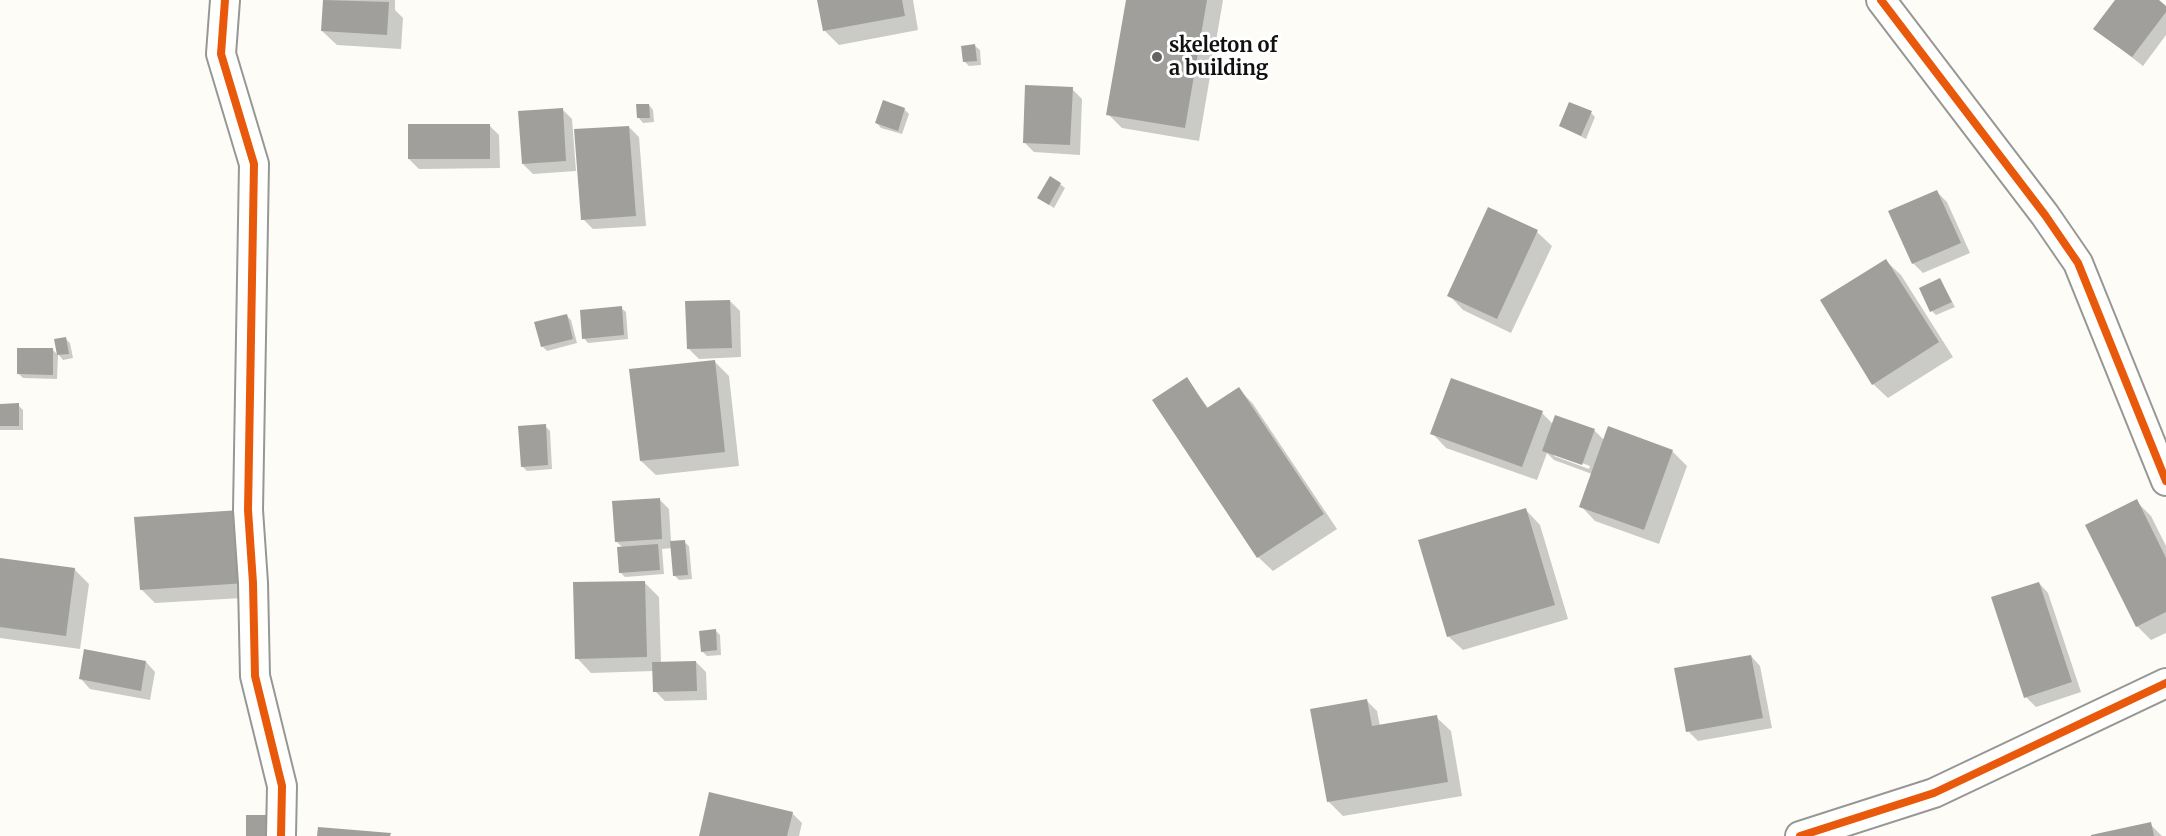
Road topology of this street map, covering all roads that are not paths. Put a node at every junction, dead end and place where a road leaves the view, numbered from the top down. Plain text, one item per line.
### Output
1 (225, 0) edge
2 (1881, 0) edge
3 (2166, 481) edge
4 (2166, 683) edge
5 (281, 836) edge
6 (1800, 836) edge

1 - 5 street
2 - 3 street
4 - 6 street

